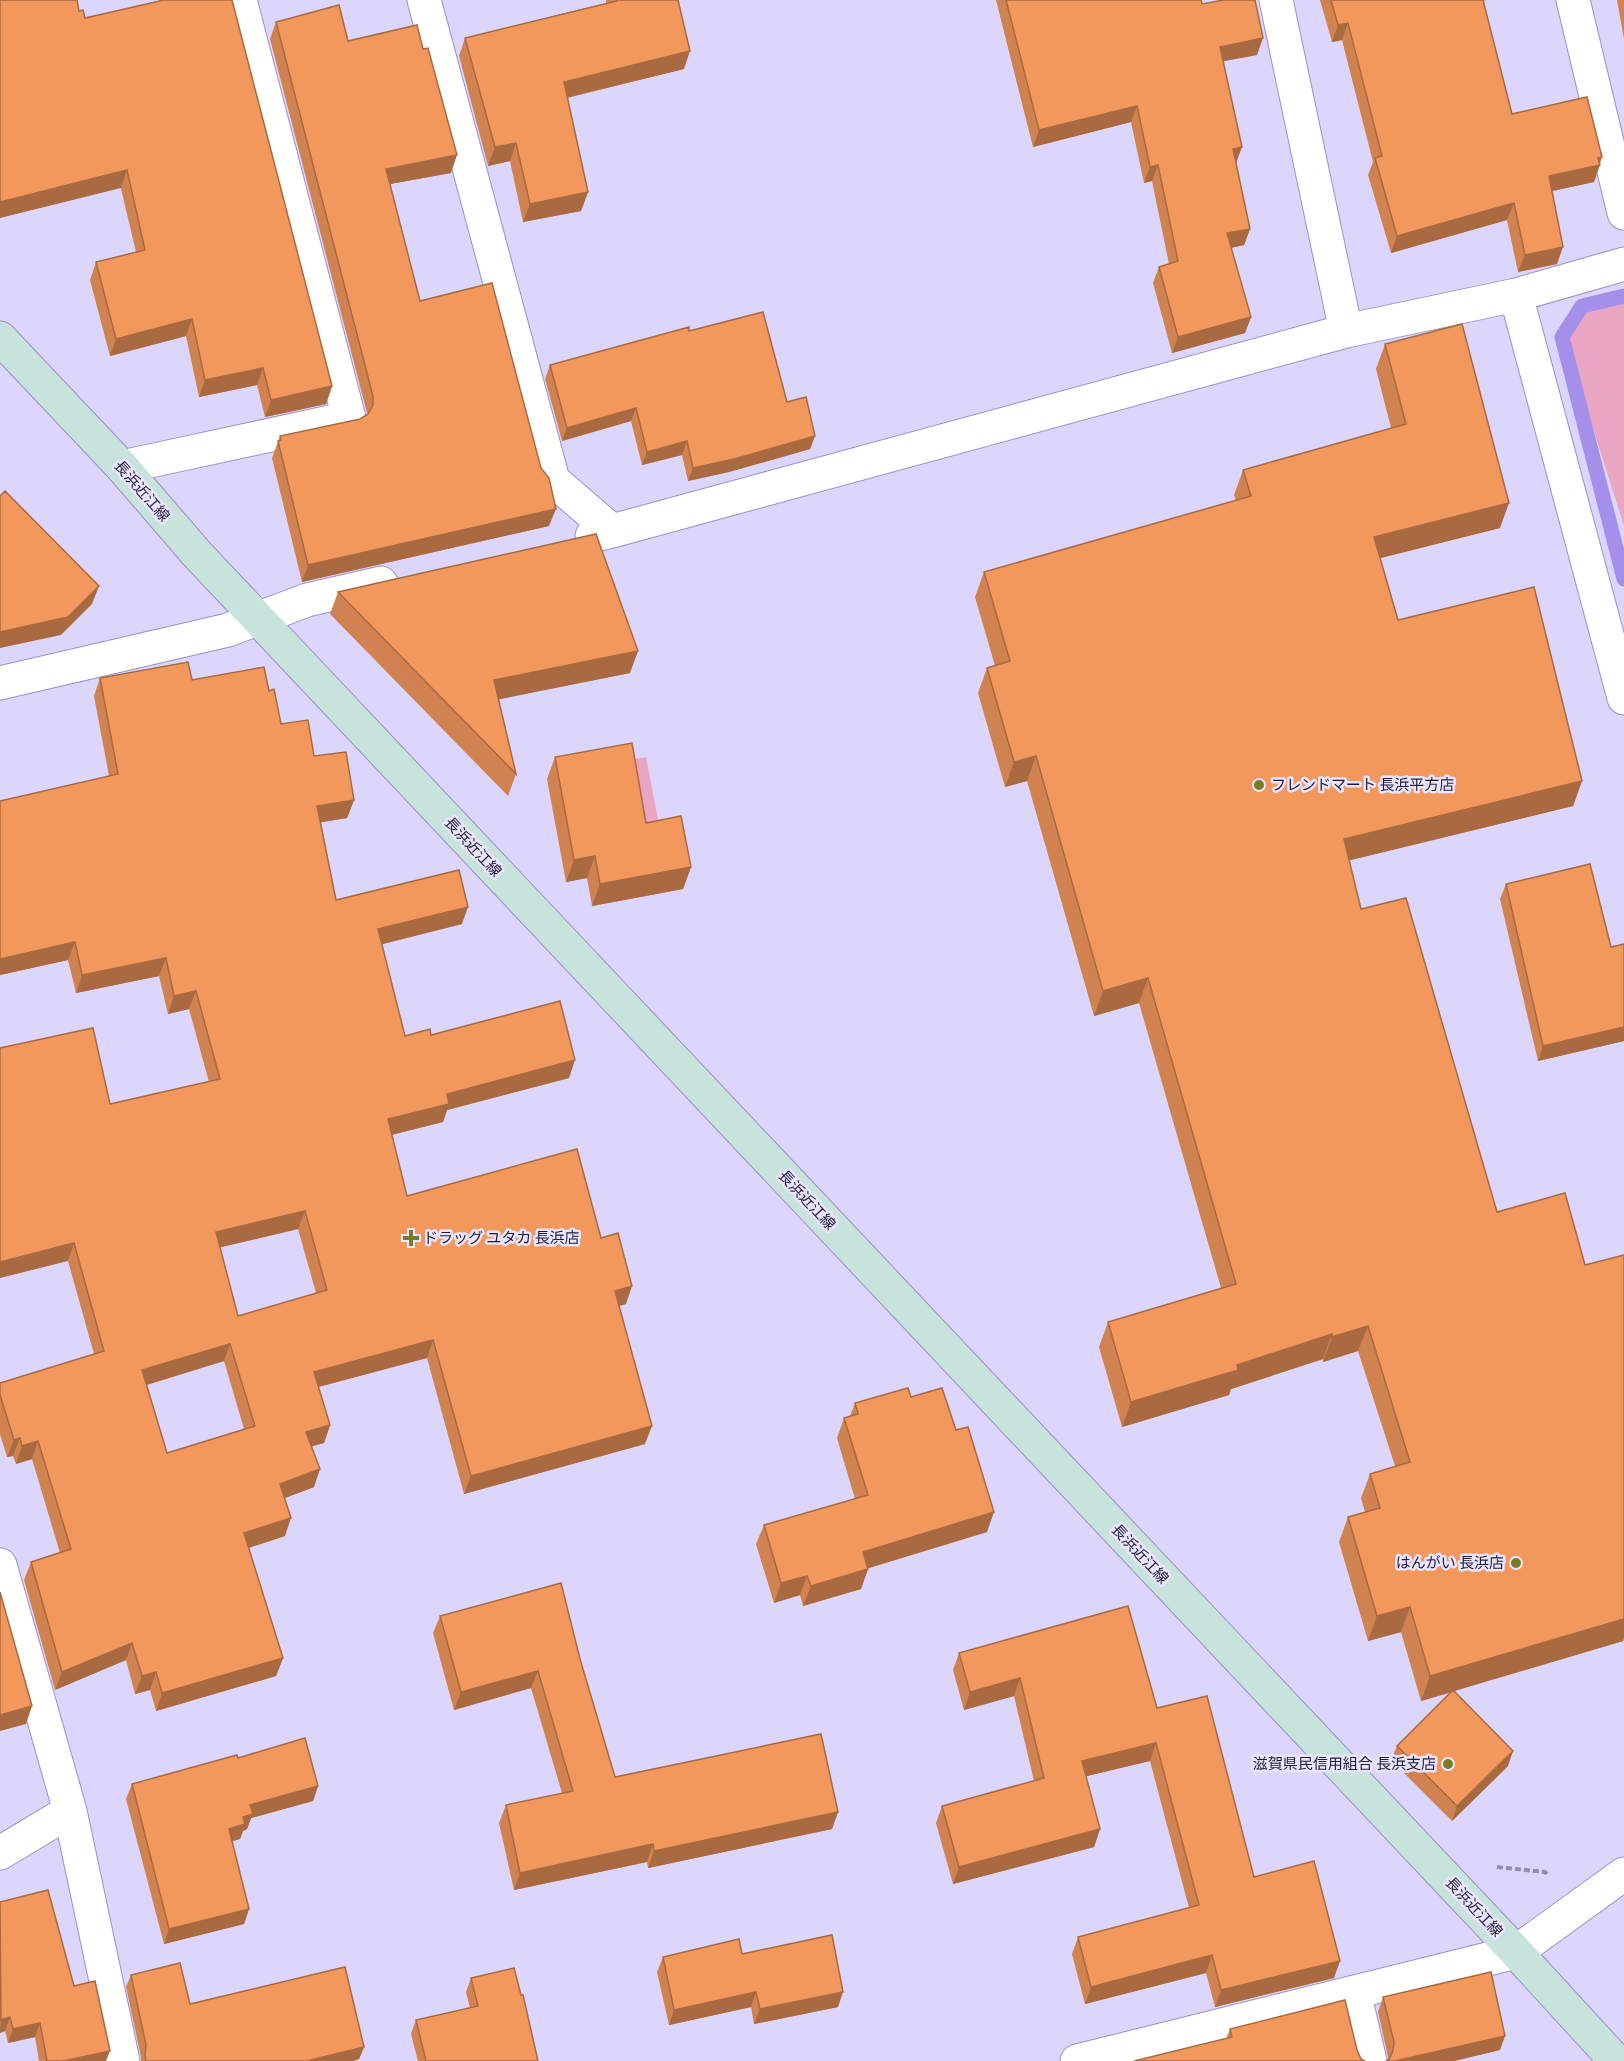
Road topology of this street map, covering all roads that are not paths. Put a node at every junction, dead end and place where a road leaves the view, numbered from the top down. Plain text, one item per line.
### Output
1 (240, 0) edge
2 (424, 0) edge
3 (1276, 0) edge
4 (1573, 0) edge
5 (1624, 213) edge
6 (1624, 264) edge
7 (1516, 295) junction
8 (1346, 331) junction
9 (0, 338) edge
10 (122, 467) junction
11 (612, 531) junction
12 (567, 541) edge
13 (409, 577) edge
14 (259, 619) junction
15 (0, 683) edge
16 (1624, 698) edge
17 (0, 1565) edge
18 (70, 1811) junction
19 (0, 1853) edge
20 (1624, 1874) edge
21 (1516, 1952) junction
22 (1354, 1992) junction
23 (1119, 2056) edge
24 (123, 2061) edge
25 (1077, 2061) edge
26 (1370, 2061) edge
27 (1616, 2061) edge

1 - 10 street
2 - 11 street
3 - 8 street
4 - 5 street
6 - 7 street
7 - 8 street
7 - 16 street
8 - 11 street
9 - 10 main road, 長浜近江線
10 - 14 main road, 長浜近江線
11 - 12 street
13 - 14 street
14 - 15 street
14 - 21 main road, 長浜近江線
17 - 18 street
18 - 19 street
18 - 24 street
20 - 21 street
21 - 22 street
21 - 27 main road, 長浜近江線
22 - 23 street
22 - 26 street
23 - 25 street

